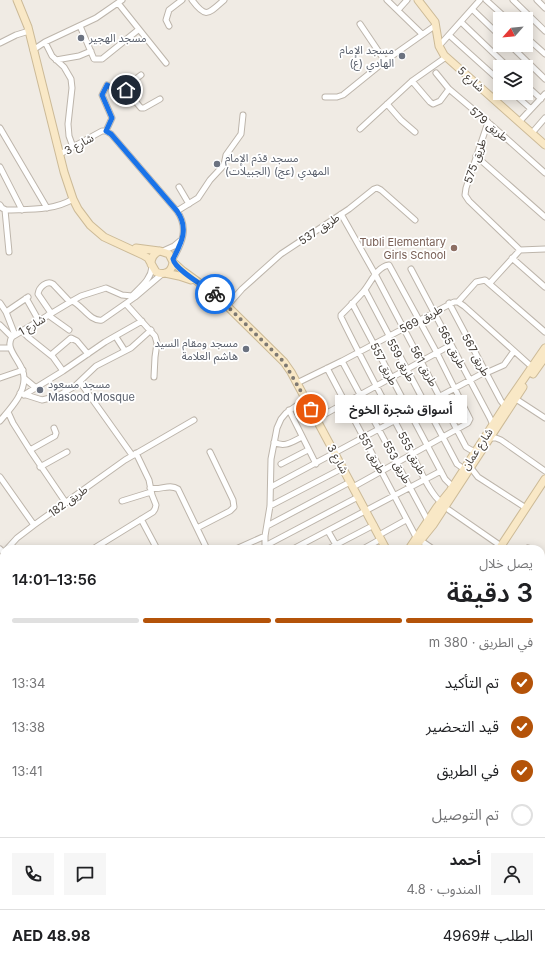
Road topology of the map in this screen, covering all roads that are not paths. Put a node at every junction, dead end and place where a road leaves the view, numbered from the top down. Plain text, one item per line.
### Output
1 (17, 0) edge
2 (182, 0) edge
3 (192, 0) edge
4 (224, 0) edge
5 (387, 0) edge
6 (407, 0) edge
7 (418, 0) edge
8 (480, 0) edge
9 (486, 0) edge
10 (513, 0) edge
11 (537, 0) edge
12 (120, 2) edge
13 (545, 8) edge
14 (472, 9) junction
15 (398, 10) junction
16 (499, 12) edge
17 (461, 22) junction
18 (360, 24) dead end
19 (436, 25) junction
20 (80, 26) junction
21 (169, 26) dead end
22 (493, 29) edge
23 (138, 30) junction
24 (29, 31) junction
25 (545, 31) edge
26 (422, 34) junction
27 (449, 35) junction
28 (31, 41) junction
29 (45, 42) junction
30 (0, 43) edge
31 (533, 43) edge
32 (439, 46) junction
33 (33, 50) junction
34 (91, 51) junction
35 (517, 52) edge
36 (545, 54) edge
37 (446, 57) junction
38 (56, 60) junction
39 (501, 60) edge
40 (386, 61) junction
41 (166, 63) dead end
42 (436, 73) dead end
43 (141, 75) dead end
44 (493, 75) edge
45 (545, 79) edge
46 (412, 81) junction
47 (124, 88) junction
48 (449, 90) junction
49 (533, 92) edge
50 (545, 94) edge
51 (325, 97) dead end
52 (160, 99) dead end
53 (541, 99) junction
54 (521, 100) edge
55 (387, 104) junction
56 (531, 109) junction
57 (243, 115) dead end
58 (545, 118) edge
59 (488, 122) junction
60 (519, 122) junction
61 (0, 128) edge
62 (360, 129) dead end
63 (106, 131) junction
64 (415, 132) dead end
65 (532, 133) junction
66 (545, 145) edge
67 (73, 147) junction
68 (60, 154) junction
69 (476, 156) junction
70 (0, 167) edge
71 (545, 173) edge
72 (179, 187) dead end
73 (73, 199) junction
74 (189, 204) junction
75 (0, 205) edge
76 (47, 208) junction
77 (22, 210) junction
78 (177, 211) junction
79 (3, 213) edge
80 (341, 214) junction
81 (545, 217) edge
82 (415, 220) dead end
83 (182, 238) junction
84 (124, 246) junction
85 (545, 249) edge
86 (520, 250) junction
87 (162, 251) junction
88 (9, 252) dead end
89 (512, 258) junction
90 (173, 261) junction
91 (152, 265) junction
92 (411, 269) dead end
93 (163, 274) junction
94 (375, 274) junction
95 (490, 283) junction
96 (204, 286) junction
97 (543, 286) edge
98 (364, 290) junction
99 (131, 298) junction
100 (71, 302) junction
101 (458, 302) junction
102 (0, 303) edge
103 (449, 303) junction
104 (126, 304) junction
105 (352, 304) junction
106 (227, 306) junction
107 (6, 312) junction
108 (433, 312) junction
109 (50, 314) junction
110 (419, 319) junction
111 (142, 320) junction
112 (39, 321) junction
113 (0, 325) edge
114 (404, 328) junction
115 (70, 330) dead end
116 (151, 330) junction
117 (22, 331) junction
118 (545, 332) edge
119 (13, 336) junction
120 (389, 336) junction
121 (116, 337) junction
122 (374, 344) junction
123 (452, 345) junction
124 (1, 346) edge
125 (10, 348) junction
126 (545, 348) edge
127 (125, 351) junction
128 (514, 351) junction
129 (358, 352) junction
130 (437, 353) junction
131 (88, 354) junction
132 (51, 355) junction
133 (544, 360) edge
134 (342, 361) junction
135 (422, 361) junction
136 (532, 367) junction
137 (327, 368) junction
138 (406, 369) junction
139 (23, 370) junction
140 (63, 372) junction
141 (486, 372) junction
142 (154, 376) dead end
143 (0, 378) edge
144 (24, 378) junction
145 (391, 378) junction
146 (470, 380) junction
147 (80, 382) junction
148 (296, 383) junction
149 (376, 386) junction
150 (36, 388) junction
151 (455, 388) junction
152 (22, 394) junction
153 (360, 395) junction
154 (440, 396) junction
155 (306, 399) junction
156 (519, 401) dead end
157 (345, 403) junction
158 (425, 404) junction
159 (505, 406) junction
160 (289, 410) junction
161 (8, 412) junction
162 (410, 413) junction
163 (545, 418) edge
164 (316, 419) junction
165 (1, 420) edge
166 (194, 420) dead end
167 (395, 421) junction
168 (13, 423) junction
169 (493, 425) junction
170 (54, 428) dead end
171 (379, 429) junction
172 (457, 429) junction
173 (302, 437) junction
174 (443, 437) junction
175 (364, 438) junction
176 (490, 438) junction
177 (274, 442) junction
178 (428, 446) junction
179 (30, 450) junction
180 (308, 450) junction
181 (476, 451) junction
182 (67, 452) dead end
183 (210, 452) dead end
184 (335, 453) junction
185 (134, 454) junction
186 (412, 454) junction
187 (397, 463) junction
188 (281, 464) dead end
189 (316, 464) junction
190 (40, 467) junction
191 (343, 468) junction
192 (467, 468) junction
193 (382, 471) junction
194 (441, 471) junction
195 (545, 471) edge
196 (0, 477) edge
197 (545, 479) edge
198 (426, 480) junction
199 (352, 484) junction
200 (271, 487) junction
201 (452, 487) junction
202 (410, 488) junction
203 (151, 490) junction
204 (394, 496) junction
205 (358, 497) junction
206 (122, 501) dead end
207 (441, 502) junction
208 (66, 503) junction
209 (270, 506) junction
210 (526, 508) junction
211 (449, 510) dead end
212 (366, 511) junction
213 (141, 519) junction
214 (406, 520) junction
215 (428, 520) junction
216 (34, 525) junction
217 (374, 525) junction
218 (267, 526) junction
219 (196, 528) junction
220 (328, 530) junction
221 (265, 536) junction
222 (420, 536) junction
223 (380, 537) junction
224 (10, 545) edge
225 (99, 545) edge
226 (155, 545) edge
227 (204, 545) edge
228 (245, 545) edge
229 (265, 545) edge
230 (270, 545) edge
231 (300, 545) edge
232 (336, 545) joint
233 (369, 545) edge
234 (384, 545) edge
235 (412, 545) edge
236 (416, 545) edge
237 (429, 545) edge
238 (497, 545) edge
239 (501, 545) edge

1 - 24 street, شارع 3
2 - 21 street
3 - 4 street
5 - 15 street
6 - 15 street
7 - 19 street, شارع 5
8 - 14 street
9 - 16 street
10 - 25 street
11 - 13 street
12 - 20 street
12 - 23 street
14 - 17 street
14 - 22 street
15 - 26 street
17 - 27 street
17 - 39 street
18 - 40 street
19 - 26 street
19 - 32 street, شارع 5
20 - 29 street
20 - 34 street
23 - 34 street
23 - 41 street
24 - 28 street, شارع 3
24 - 30 street
26 - 40 street
27 - 32 street
27 - 44 street
28 - 29 street
28 - 33 street, شارع 3
29 - 33 street
29 - 38 street
31 - 36 street
32 - 37 street, شارع 5
33 - 68 street, شارع 3
34 - 38 street
35 - 45 street
37 - 46 street
37 - 60 street, شارع 5
38 - 67 street
40 - 51 street
42 - 48 street, طريق 579
43 - 47 street
46 - 48 street
46 - 55 street
47 - 52 street
47 - 63 street
48 - 59 street, طريق 579
49 - 53 street
50 - 53 street
53 - 56 street
54 - 56 street
55 - 62 street
55 - 64 street
56 - 60 street
57 - 74 street
58 - 65 street
59 - 69 street, طريق 575
59 - 71 street, طريق 579
60 - 65 street, شارع 5
61 - 76 street
63 - 67 street, شارع 3
63 - 78 street, شارع 3
65 - 66 street, شارع 5
67 - 68 street, شارع 3
68 - 73 street, شارع 3
69 - 81 street
69 - 86 street, طريق 575
70 - 77 street
72 - 74 street
73 - 76 street
73 - 84 street, شارع 3
74 - 78 street
75 - 79 street
76 - 77 street
77 - 79 street
78 - 83 street, شارع 3
79 - 88 street
80 - 82 street, طريق 537
80 - 94 street, طريق 561
80 - 106 street, طريق 537
83 - 87 street
83 - 90 street, شارع 3
84 - 87 street, شارع 3
84 - 91 street, شارع 3
85 - 86 street
86 - 89 street
87 - 90 street
87 - 91 street
89 - 95 street
89 - 97 street
90 - 93 street
90 - 96 street, شارع 3
91 - 93 street
91 - 99 street
92 - 108 street, طريق 565
93 - 96 street, شارع 3
93 - 99 street
94 - 98 street
94 - 110 street
94 - 114 street, طريق 561
95 - 101 street
95 - 118 street
96 - 106 street, شارع 3
98 - 105 street
98 - 120 street, طريق 559
99 - 100 street, شارع 1
99 - 104 street
100 - 104 street
100 - 109 street, شارع 1
100 - 109 street
101 - 103 street, طريق 569
101 - 128 street
102 - 107 street
103 - 108 street, طريق 569
103 - 141 street, طريق 567
104 - 111 street
105 - 122 street, طريق 557
105 - 129 street, طريق 555
106 - 148 street, شارع 3
107 - 112 street
107 - 119 street
108 - 110 street, طريق 569
108 - 123 street, طريق 565
109 - 112 street, شارع 1
109 - 115 street
110 - 114 street, طريق 569
110 - 130 street
111 - 116 street
111 - 121 street
112 - 117 street, شارع 1
113 - 119 street
114 - 120 street, طريق 569
114 - 135 street, طريق 561
116 - 127 street
116 - 142 street
117 - 119 street, شارع 1
117 - 132 street
119 - 125 street, شارع 1
120 - 122 street, طريق 569
120 - 138 street, طريق 559
121 - 127 street
121 - 131 street
122 - 129 street, طريق 569
122 - 145 street, طريق 557
123 - 130 street
123 - 146 street, طريق 565
124 - 125 street
125 - 139 street, شارع 1
126 - 136 street, شارع عمان
127 - 147 street
128 - 136 street
128 - 141 street
129 - 134 street, طريق 569
129 - 149 street, طريق 555
130 - 135 street
130 - 151 street
131 - 132 street
131 - 140 street
132 - 140 street
133 - 176 street, شارع عمان
134 - 137 street, طريق 569
134 - 153 street, طريق 553
135 - 138 street
135 - 154 street, طريق 561
136 - 159 street, شارع عمان
137 - 148 street, طريق 569
137 - 157 street, طريق 551
138 - 145 street
138 - 158 street, طريق 559
139 - 143 street
139 - 144 street, شارع 1
140 - 150 street
141 - 146 street
141 - 159 street, طريق 567
144 - 150 street
144 - 152 street, شارع 1
145 - 149 street
145 - 162 street, طريق 557
146 - 151 street
146 - 169 street, طريق 565
147 - 152 street
147 - 185 street
148 - 155 street, شارع 3
149 - 153 street
149 - 167 street, طريق 555
150 - 152 street
151 - 154 street
151 - 172 street
152 - 161 street, شارع 1
153 - 157 street
153 - 171 street, طريق 553
154 - 158 street
154 - 172 street, طريق 561
155 - 160 street
155 - 164 street, شارع 3
156 - 163 street
157 - 164 street
157 - 175 street, طريق 551
158 - 162 street
158 - 174 street, طريق 559
159 - 169 street, شارع عمان
160 - 173 street
160 - 177 street
161 - 165 street, شارع 1
161 - 168 street
162 - 167 street
162 - 178 street, طريق 557
164 - 184 street, شارع 3
165 - 168 street
166 - 185 street, طريق 182
167 - 171 street
167 - 186 street, طريق 555
168 - 179 street
169 - 181 street, شارع عمان
170 - 179 street
171 - 175 street
171 - 187 street, طريق 553
172 - 174 street
172 - 181 street, طريق 561
173 - 177 street
173 - 180 street
174 - 178 street
174 - 192 street, طريق 559
175 - 184 street
175 - 193 street, طريق 551
176 - 192 street, شارع عمان
176 - 195 street
177 - 200 street
178 - 186 street
178 - 194 street, طريق 557
179 - 190 street
180 - 188 street
180 - 189 street
181 - 192 street, شارع عمان
182 - 190 street
183 - 219 street
184 - 189 street
184 - 191 street, شارع 3
185 - 203 street
185 - 208 street, طريق 182
186 - 187 street
186 - 198 street, طريق 555
187 - 193 street
187 - 202 street, طريق 553
189 - 200 street
190 - 208 street
191 - 199 street, شارع 3
191 - 209 street
192 - 201 street, شارع عمان
192 - 210 street, طريق 559
192 - 222 street, شارع عمان
193 - 199 street
193 - 204 street, طريق 551
194 - 198 street
194 - 201 street, طريق 557
196 - 216 street
197 - 210 street
198 - 202 street
198 - 207 street, طريق 555
199 - 205 street, شارع 3
199 - 218 street
200 - 209 street
201 - 207 street, شارع عمان
202 - 204 street
202 - 215 street, طريق 553
203 - 206 street
203 - 213 street
203 - 219 street
204 - 212 street
204 - 214 street, طريق 551
205 - 212 street, شارع 3
205 - 230 street
207 - 215 street, شارع عمان
208 - 216 street, طريق 182
209 - 218 street
210 - 239 street
211 - 238 street
212 - 217 street, شارع 3
212 - 220 street
213 - 225 street
213 - 226 street
214 - 222 street, طريق 551
214 - 223 street
215 - 222 street, شارع عمان
216 - 224 street, طريق 182
217 - 223 street, شارع 3
217 - 232 street
218 - 221 street
219 - 227 street
220 - 231 street
220 - 232 street
221 - 228 street
221 - 229 street
222 - 235 street, شارع عمان
222 - 236 street, شارع عمان
222 - 237 street
223 - 233 street
223 - 234 street, شارع 3

